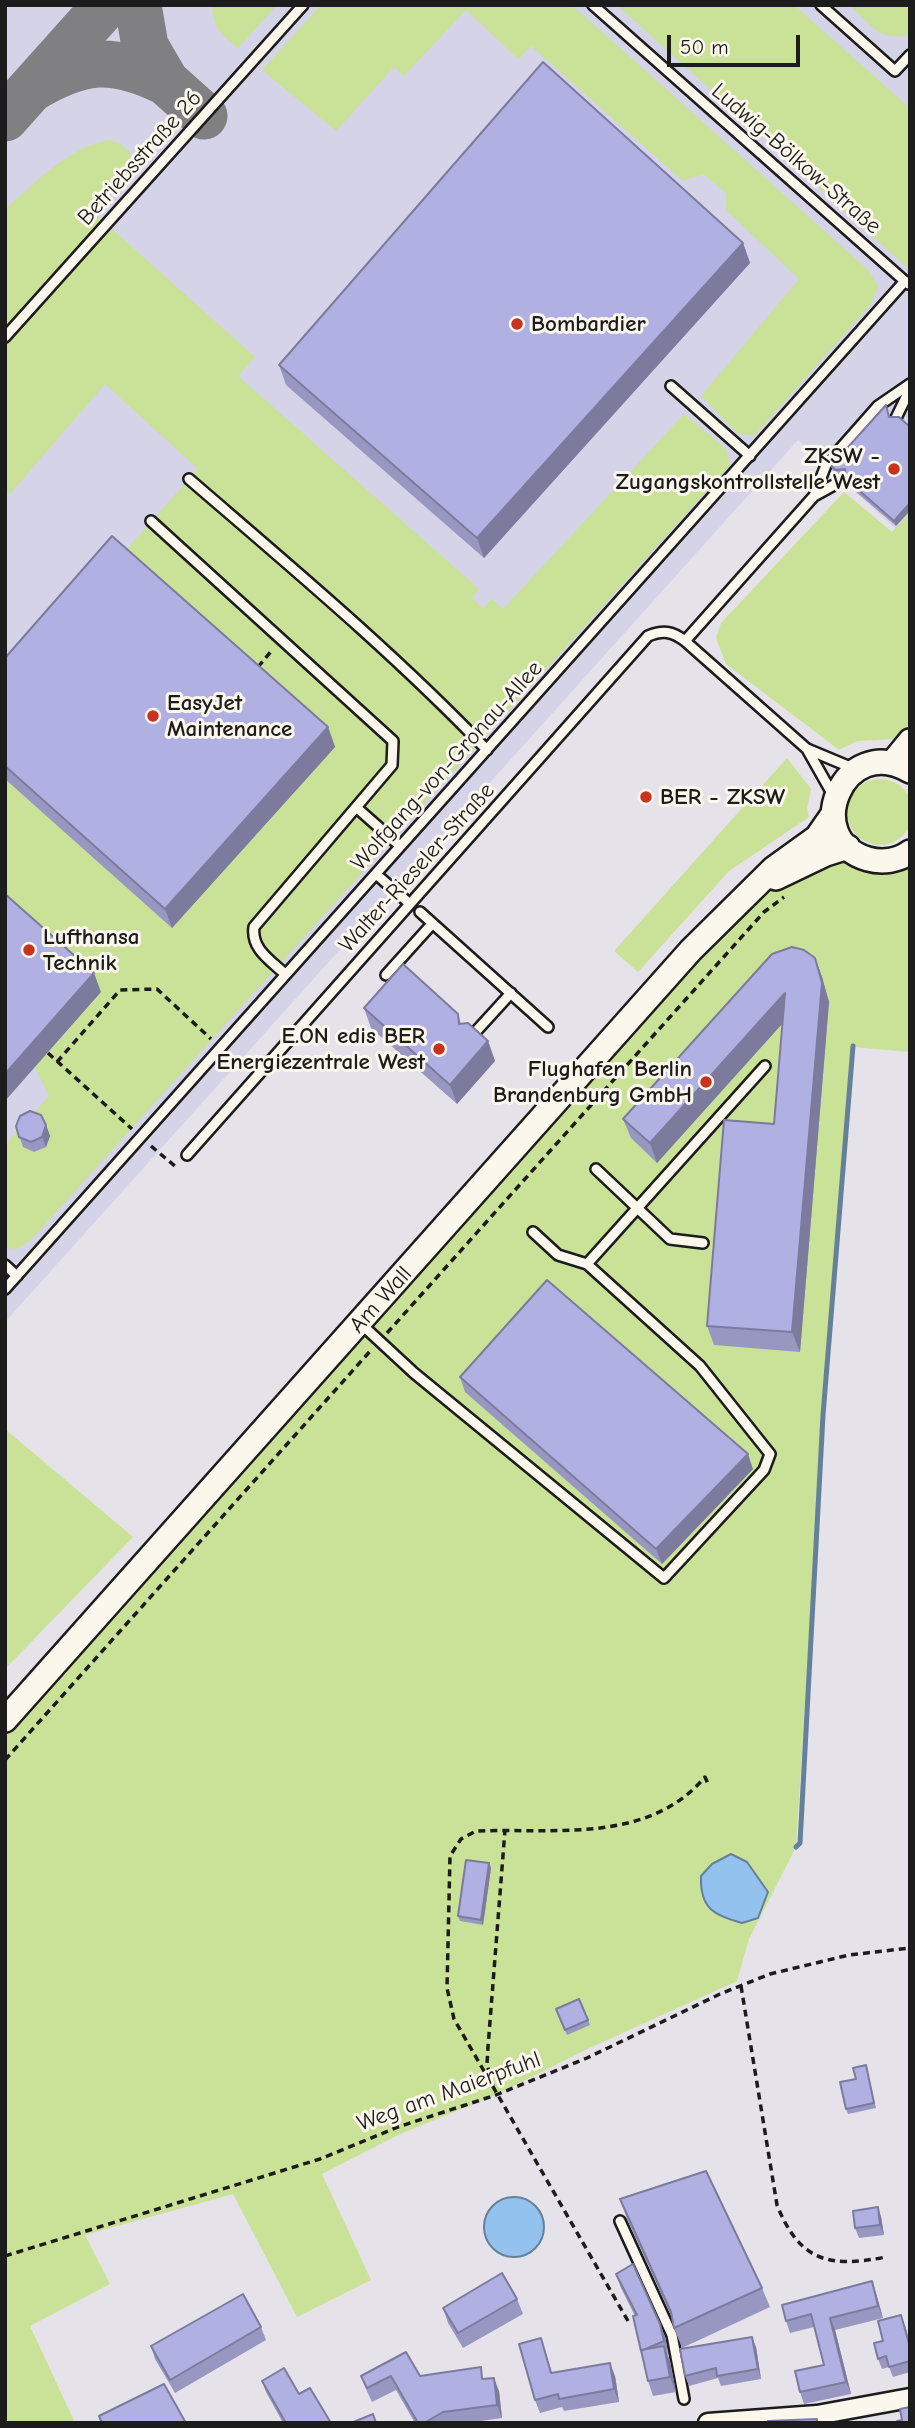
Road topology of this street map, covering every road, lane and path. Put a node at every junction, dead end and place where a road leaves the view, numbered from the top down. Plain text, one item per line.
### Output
1 (303, 5) edge
2 (593, 5) edge
3 (821, 5) edge
4 (910, 55) edge
5 (908, 283) edge
6 (5, 337) edge
7 (671, 386) dead end
8 (910, 387) edge
9 (896, 418) edge
10 (750, 456) junction
11 (189, 479) dead end
12 (843, 480) edge
13 (814, 496) junction
14 (151, 521) dead end
15 (281, 639) junction
16 (685, 641) junction
17 (252, 673) edge
18 (910, 741) edge
19 (807, 749) junction
20 (487, 750) junction
21 (901, 767) edge
22 (857, 769) junction
23 (834, 806) junction
24 (358, 808) junction
25 (401, 846) junction
26 (848, 848) junction
27 (910, 852) edge
28 (376, 874) junction
29 (760, 883) junction
30 (793, 890) dead end
31 (410, 904) junction
32 (420, 912) dead end
33 (432, 923) junction
34 (285, 974) junction
35 (386, 975) dead end
36 (511, 993) junction
37 (548, 1027) dead end
38 (470, 1038) edge
39 (220, 1048) junction
40 (48, 1053) dead end
41 (58, 1062) junction
42 (765, 1066) dead end
43 (140, 1137) junction
44 (187, 1155) dead end
45 (176, 1167) dead end
46 (596, 1169) dead end
47 (637, 1208) junction
48 (533, 1232) dead end
49 (703, 1243) dead end
50 (587, 1264) junction
51 (5, 1265) edge
52 (17, 1276) junction
53 (5, 1289) edge
54 (360, 1323) junction
55 (380, 1340) junction
56 (5, 1720) edge
57 (5, 1760) edge
58 (709, 1786) dead end
59 (505, 1830) junction
60 (910, 1948) edge
61 (741, 1986) junction
62 (496, 2095) junction
63 (620, 2221) edge
64 (5, 2256) edge
65 (886, 2257) dead end
66 (628, 2321) dead end
67 (910, 2398) edge
68 (684, 2399) dead end
69 (708, 2423) edge

1 - 6 lane, Betriebsstraße 26
2 - 5 lane, Ludwig-Bölkow-Straße
3 - 4 lane
5 - 10 lane, Wolfgang-von-Gronau-Allee
7 - 10 lane
8 - 9 lane
8 - 13 lane
10 - 20 lane, Wolfgang-von-Gronau-Allee
11 - 20 lane
12 - 13 lane
13 - 16 lane
14 - 15 lane
15 - 17 path
15 - 24 lane
16 - 19 lane, Walter-Rieseler-Straße
16 - 31 lane, Walter-Rieseler-Straße
18 - 21 street
19 - 22 lane, Walter-Rieseler-Straße
19 - 23 lane, Walter-Rieseler-Straße
20 - 25 lane, Wolfgang-von-Gronau-Allee
21 - 22 street
22 - 23 street, Am Wall
23 - 26 street
23 - 29 street, Am Wall
24 - 25 lane
24 - 34 lane
25 - 28 lane, Wolfgang-von-Gronau-Allee
26 - 27 street
26 - 29 street, Am Wall
28 - 31 lane
28 - 34 lane, Wolfgang-von-Gronau-Allee
29 - 54 street, Am Wall
30 - 55 path
31 - 44 lane, Walter-Rieseler-Straße
32 - 33 lane
33 - 35 lane
33 - 36 lane
34 - 39 lane, Wolfgang-von-Gronau-Allee
36 - 37 lane
36 - 38 lane
39 - 41 path
39 - 43 lane, Wolfgang-von-Gronau-Allee
40 - 41 path
41 - 43 path
42 - 47 lane
43 - 45 path
43 - 52 lane, Wolfgang-von-Gronau-Allee
46 - 47 lane
47 - 49 lane
47 - 50 lane
48 - 50 lane
50 - 55 lane
51 - 52 lane
52 - 53 lane, Wolfgang-von-Gronau-Allee
54 - 55 lane
54 - 56 street, Am Wall
55 - 57 path
58 - 59 path
59 - 62 path
59 - 62 path
60 - 61 path, Weg am Maierpfuhl
61 - 62 path, Weg am Maierpfuhl
61 - 65 path
62 - 64 path, Weg am Maierpfuhl
62 - 66 path
63 - 68 lane
67 - 69 street

